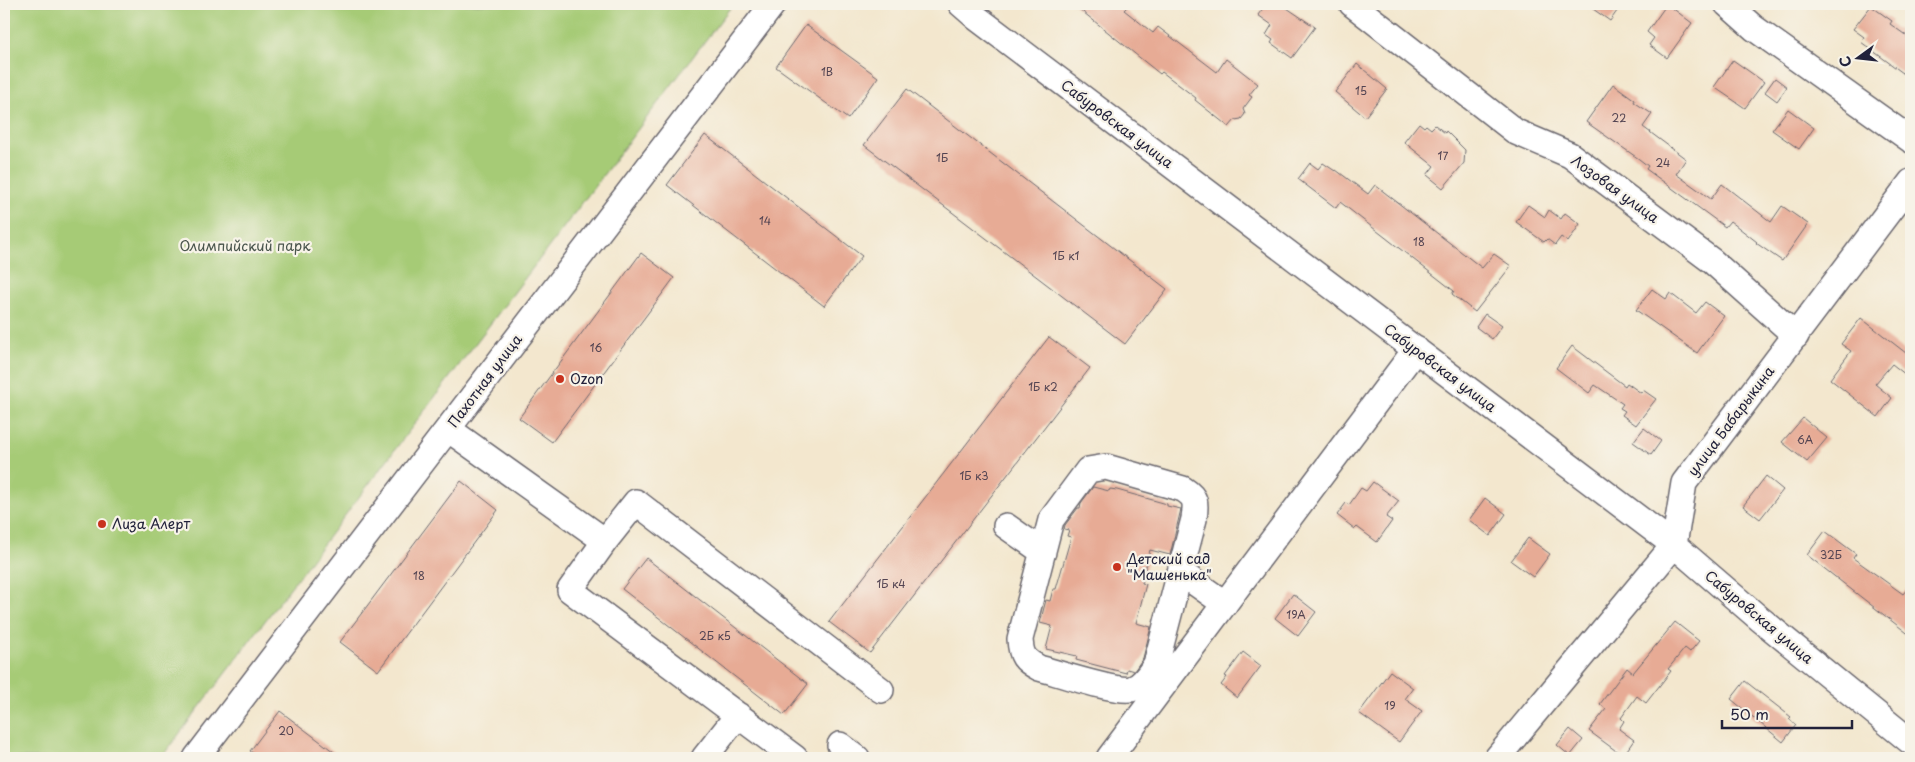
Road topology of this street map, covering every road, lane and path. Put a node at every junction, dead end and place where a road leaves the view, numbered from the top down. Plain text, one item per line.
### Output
1 (773, 4) edge
2 (961, 4) edge
3 (1352, 4) edge
4 (1727, 4) edge
5 (1911, 140) edge
6 (1911, 182) edge
7 (1796, 336) junction
8 (1416, 349) junction
9 (448, 429) junction
10 (1006, 526) dead end
11 (605, 541) junction
12 (1674, 545) junction
13 (1043, 552) junction
14 (1180, 572) junction
15 (1225, 604) junction
16 (881, 690) dead end
17 (738, 715) junction
18 (1911, 742) edge
19 (196, 758) edge
20 (704, 758) edge
21 (795, 758) edge
22 (1109, 758) edge
23 (1499, 758) edge

1 - 9 street, Пахотная улица
2 - 8 street, Сабуровская улица
3 - 7 street, Лозовая улица
4 - 5 street
6 - 7 street, улица Бабарыкина
7 - 12 street, улица Бабарыкина
8 - 12 street, Сабуровская улица
8 - 15 street
9 - 11 street
9 - 19 street, Пахотная улица
10 - 13 street
11 - 16 street
11 - 17 street
12 - 18 street, Сабуровская улица
12 - 23 street
13 - 14 street
13 - 14 street
14 - 15 street
15 - 22 street
17 - 20 street
17 - 21 street

